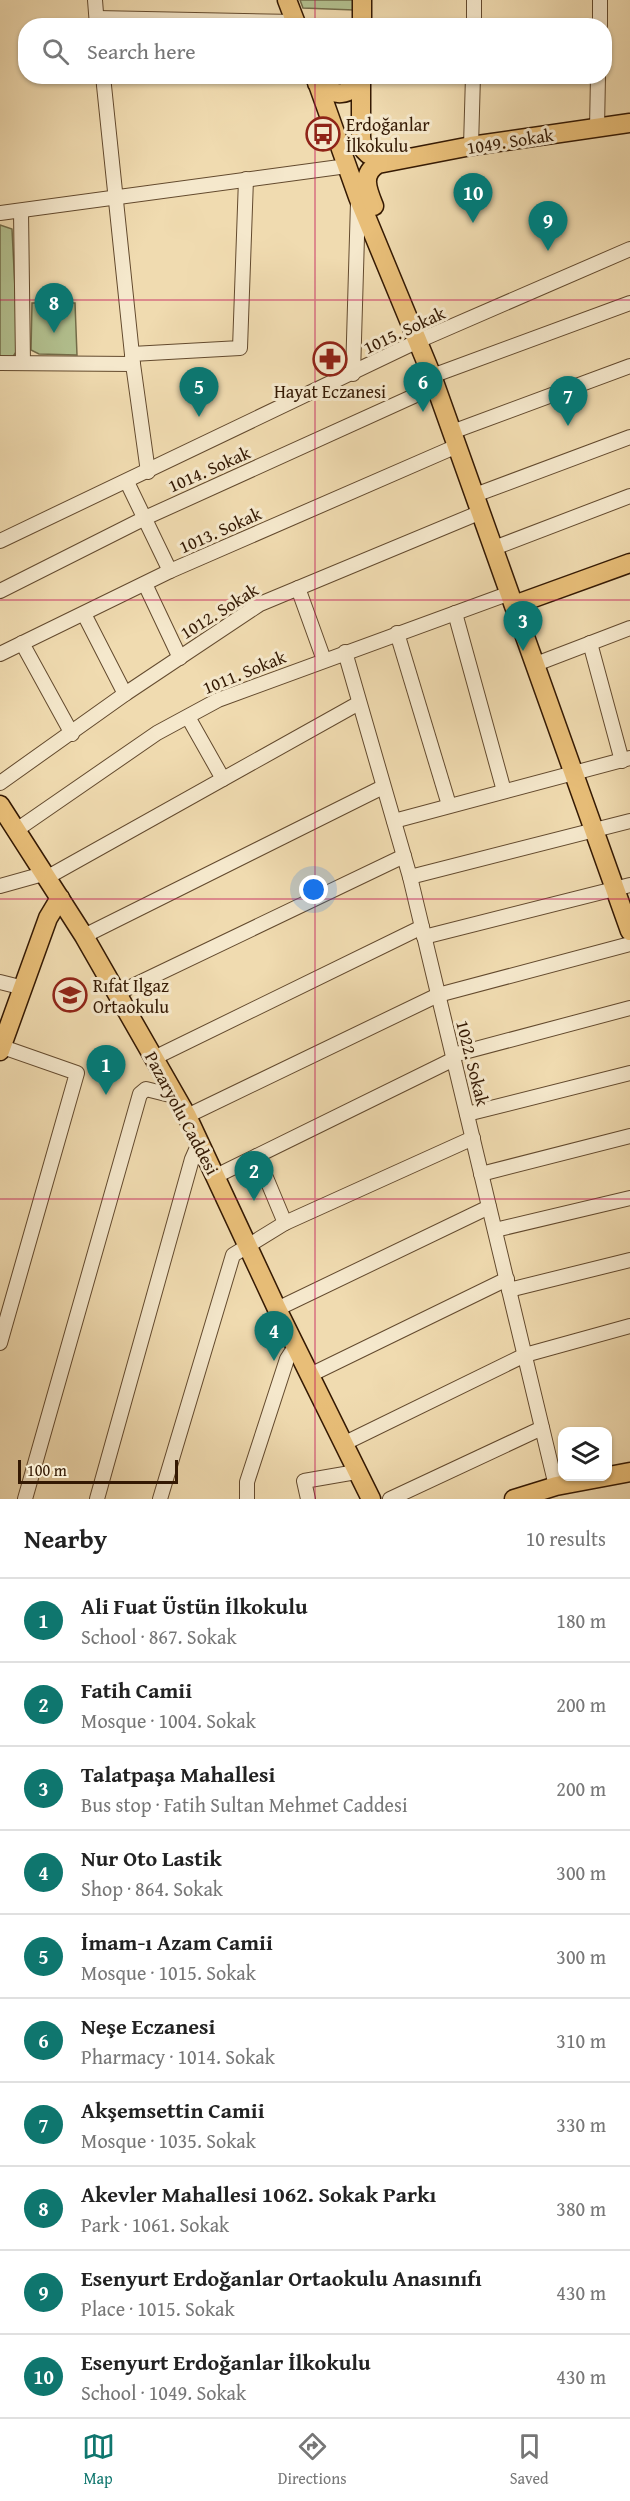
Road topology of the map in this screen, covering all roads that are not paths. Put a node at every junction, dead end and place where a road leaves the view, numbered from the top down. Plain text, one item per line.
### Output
1 (94, 0) edge
2 (287, 0) edge
3 (362, 0) edge
4 (474, 0) edge
5 (600, 0) edge
6 (96, 18) edge
7 (294, 18) edge
8 (362, 18) edge
9 (474, 18) edge
10 (600, 18) edge
11 (104, 84) edge
12 (317, 84) edge
13 (320, 84) edge
14 (358, 84) edge
15 (361, 84) edge
16 (473, 84) edge
17 (598, 84) edge
18 (630, 123) edge
19 (597, 128) junction
20 (471, 146) junction
21 (390, 160) junction
22 (347, 166) junction
23 (246, 179) junction
24 (358, 196) junction
25 (116, 198) junction
26 (21, 211) junction
27 (0, 213) edge
28 (630, 249) edge
29 (400, 295) junction
30 (630, 303) edge
31 (418, 341) junction
32 (133, 359) junction
33 (0, 363) edge
34 (23, 363) junction
35 (630, 366) edge
36 (353, 374) junction
37 (434, 381) junction
38 (630, 437) edge
39 (455, 439) junction
40 (148, 472) junction
41 (127, 482) junction
42 (630, 496) edge
43 (478, 503) junction
44 (145, 518) junction
45 (0, 542) edge
46 (494, 548) junction
47 (630, 563) edge
48 (170, 571) junction
49 (145, 584) junction
50 (298, 588) junction
51 (0, 591) edge
52 (512, 599) junction
53 (455, 612) junction
54 (84, 614) junction
55 (630, 628) edge
56 (397, 633) junction
57 (22, 643) junction
58 (590, 643) junction
59 (345, 652) junction
60 (0, 654) edge
61 (180, 658) junction
62 (324, 660) junction
63 (536, 664) junction
64 (125, 694) junction
65 (359, 703) junction
66 (188, 717) junction
67 (72, 734) junction
68 (626, 759) edge
69 (574, 774) junction
70 (222, 779) junction
71 (0, 783) edge
72 (383, 787) junction
73 (504, 791) junction
74 (449, 805) junction
75 (5, 817) edge
76 (394, 821) junction
77 (630, 821) edge
78 (594, 830) junction
79 (404, 856) junction
80 (45, 876) junction
81 (410, 877) junction
82 (0, 886) edge
83 (622, 887) edge
84 (60, 898) junction
85 (630, 931) edge
86 (423, 932) junction
87 (84, 936) junction
88 (630, 944) edge
89 (0, 982) edge
90 (24, 988) junction
91 (118, 993) junction
92 (438, 995) junction
93 (630, 1008) edge
94 (1, 1048) edge
95 (453, 1057) junction
96 (154, 1058) junction
97 (630, 1073) edge
98 (174, 1096) junction
99 (467, 1114) junction
100 (187, 1116) junction
101 (630, 1136) edge
102 (472, 1138) junction
103 (200, 1141) junction
104 (257, 1156) junction
105 (481, 1174) junction
106 (216, 1176) junction
107 (630, 1198) edge
108 (489, 1207) junction
109 (285, 1223) junction
110 (495, 1230) junction
111 (248, 1244) junction
112 (630, 1260) edge
113 (508, 1285) junction
114 (277, 1309) junction
115 (630, 1326) edge
116 (0, 1343) edge
117 (296, 1345) junction
118 (525, 1354) junction
119 (310, 1376) junction
120 (542, 1428) junction
121 (343, 1444) junction
122 (356, 1472) junction
123 (630, 1472) edge
124 (556, 1486) junction
125 (26, 1499) edge
126 (97, 1499) edge
127 (160, 1499) edge
128 (247, 1499) edge
129 (308, 1499) edge
130 (371, 1499) edge
131 (390, 1499) edge
132 (514, 1499) edge

1 - 6 street
2 - 7 main road
3 - 8 main road
4 - 9 street
5 - 10 street
11 - 25 street
12 - 22 main road
13 - 14 main road
15 - 21 main road
16 - 20 street
17 - 19 street
18 - 19 main road, 1049. Sokak
19 - 20 main road, 1049. Sokak
20 - 21 main road, 1049. Sokak
21 - 29 main road
22 - 23 street
22 - 24 main road
23 - 25 street
23 - 32 street
24 - 29 main road
24 - 36 street
25 - 26 street
25 - 32 street
26 - 27 street
26 - 34 street
28 - 31 street, 1015. Sokak
29 - 31 main road
30 - 37 street, 1014. Sokak
31 - 36 street, 1015. Sokak
31 - 37 main road
32 - 34 street
32 - 40 street
33 - 34 street
35 - 39 street, 1013. Sokak
36 - 40 street, 1015. Sokak
37 - 39 main road
37 - 44 street, 1014. Sokak
38 - 43 street, 1012. Sokak
39 - 43 main road
39 - 48 street, 1013. Sokak
40 - 41 street, 1015. Sokak
41 - 44 street
41 - 45 street, 1015. Sokak
42 - 46 street
43 - 46 main road
43 - 50 street, 1012. Sokak
44 - 48 street
44 - 51 street, 1014. Sokak
46 - 52 main road
47 - 52 main road
48 - 49 street, 1013. Sokak
49 - 54 street, 1013. Sokak
49 - 61 street
50 - 61 street, 1012. Sokak
50 - 62 street
52 - 53 street, 1011. Sokak
52 - 63 main road
53 - 56 street, 1011. Sokak
53 - 73 street
54 - 57 street, 1013. Sokak
54 - 64 street
55 - 58 street
56 - 59 street, 1011. Sokak
56 - 74 street
57 - 60 street, 1013. Sokak
57 - 67 street
58 - 63 street
58 - 68 street
59 - 62 street, 1011. Sokak
59 - 65 street, 1022. Sokak
61 - 64 street, 1012. Sokak
62 - 66 street, 1011. Sokak
63 - 69 main road
64 - 67 street, 1012. Sokak
65 - 70 street
65 - 72 street, 1022. Sokak
66 - 70 street
66 - 75 street, 1011. Sokak
67 - 71 street, 1012. Sokak
68 - 69 street
69 - 73 street
69 - 78 main road
70 - 80 street
72 - 76 street, 1022. Sokak
72 - 87 street
73 - 74 street
74 - 76 street
75 - 80 main road, Pazaryolu Caddesi
76 - 79 street, 1022. Sokak
77 - 78 street
78 - 81 street
78 - 83 main road
79 - 81 street, 1022. Sokak
79 - 91 street
80 - 82 street
80 - 84 main road, Pazaryolu Caddesi
81 - 86 street, 1022. Sokak
83 - 85 main road
83 - 86 street
84 - 87 main road, Pazaryolu Caddesi
84 - 90 main road
86 - 92 street, 1022. Sokak
86 - 96 street
87 - 91 main road, Pazaryolu Caddesi
88 - 92 street
89 - 90 street
90 - 94 main road
91 - 96 main road, Pazaryolu Caddesi
92 - 95 street, 1022. Sokak
92 - 100 street
93 - 95 street
94 - 116 street
95 - 99 street, 1022. Sokak
95 - 104 street
96 - 98 main road, Pazaryolu Caddesi
97 - 99 street
98 - 100 main road, Pazaryolu Caddesi
98 - 125 street
99 - 102 street, 1022. Sokak
100 - 103 main road, Pazaryolu Caddesi
101 - 105 street
102 - 105 street, 1022. Sokak
102 - 109 street
103 - 106 main road, Pazaryolu Caddesi
103 - 126 street
104 - 106 street
104 - 109 street
105 - 108 street, 1022. Sokak
106 - 111 main road, Pazaryolu Caddesi
107 - 110 street
108 - 110 street, 1022. Sokak
108 - 114 street
109 - 111 street
110 - 113 street, 1022. Sokak
111 - 114 main road, Pazaryolu Caddesi
111 - 127 street
112 - 113 street
113 - 118 street, 1022. Sokak
113 - 119 street
114 - 117 main road, Pazaryolu Caddesi
115 - 118 street
117 - 119 main road, Pazaryolu Caddesi
117 - 128 street
118 - 120 street, 1022. Sokak
118 - 121 street
119 - 121 main road, Pazaryolu Caddesi
120 - 124 street, 1022. Sokak
120 - 131 street
121 - 122 main road, Pazaryolu Caddesi
122 - 129 street
122 - 130 main road, Pazaryolu Caddesi
123 - 124 main road
124 - 132 main road

